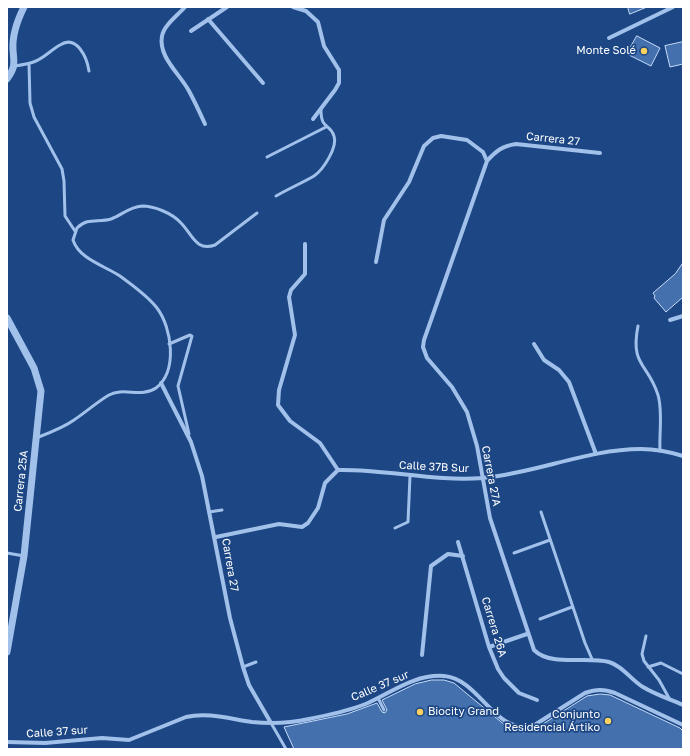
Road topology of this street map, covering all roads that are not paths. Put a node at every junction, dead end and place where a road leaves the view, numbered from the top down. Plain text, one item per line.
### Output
1 (24, 7) edge
2 (185, 7) edge
3 (227, 7) edge
4 (293, 7) edge
5 (673, 7) edge
6 (208, 19) junction
7 (191, 31) dead end
8 (609, 38) dead end
9 (29, 64) junction
10 (14, 66) junction
11 (90, 71) dead end
12 (7, 79) edge
13 (263, 83) dead end
14 (321, 110) junction
15 (314, 119) dead end
16 (205, 124) dead end
17 (326, 127) junction
18 (600, 153) dead end
19 (267, 157) dead end
20 (487, 160) junction
21 (276, 196) dead end
22 (257, 213) dead end
23 (75, 231) junction
24 (304, 244) dead end
25 (376, 262) dead end
26 (683, 316) edge
27 (7, 318) edge
28 (670, 320) dead end
29 (638, 326) dead end
30 (169, 344) junction
31 (534, 344) dead end
32 (161, 383) junction
33 (36, 438) junction
34 (190, 442) junction
35 (660, 451) junction
36 (596, 454) junction
37 (683, 456) edge
38 (338, 470) junction
39 (410, 476) junction
40 (482, 478) junction
41 (222, 510) dead end
42 (208, 512) junction
43 (541, 512) dead end
44 (395, 528) dead end
45 (216, 537) junction
46 (550, 540) junction
47 (458, 542) dead end
48 (7, 552) edge
49 (514, 553) dead end
50 (24, 556) junction
51 (463, 556) junction
52 (572, 607) junction
53 (540, 619) dead end
54 (527, 634) junction
55 (646, 636) dead end
56 (489, 647) junction
57 (7, 652) edge
58 (422, 655) dead end
59 (592, 659) junction
60 (256, 662) dead end
61 (243, 667) junction
62 (648, 667) junction
63 (683, 674) edge
64 (378, 698) junction
65 (668, 698) junction
66 (537, 700) dead end
67 (683, 705) edge
68 (384, 710) dead end
69 (271, 723) junction
70 (683, 725) edge
71 (7, 742) edge
72 (286, 749) edge

1 - 10 street
2 - 16 street
3 - 6 street
4 - 14 street
5 - 8 street
6 - 7 street
6 - 13 street
9 - 10 lane
9 - 11 lane
9 - 23 lane
10 - 12 street
14 - 15 street
14 - 17 lane
17 - 19 lane
17 - 21 lane
18 - 20 street, Carrera 27
20 - 25 street
20 - 40 street, Carrera 27A
22 - 23 lane
23 - 30 lane
24 - 38 street
26 - 28 street
27 - 33 street, Carrera 25A
29 - 35 lane
30 - 32 lane
30 - 34 lane
31 - 36 street
32 - 33 lane
32 - 34 street, Carrera 27
33 - 50 street, Carrera 25A
34 - 42 street, Carrera 27
35 - 36 street, Calle 37B Sur
35 - 37 street, Calle 37B Sur
36 - 40 street, Calle 37B Sur
38 - 39 street, Calle 37B Sur
38 - 45 street
39 - 40 street, Calle 37B Sur
39 - 44 lane
40 - 54 street, Carrera 27A
41 - 42 lane
42 - 45 street, Carrera 27
43 - 46 lane
45 - 61 street, Carrera 27
46 - 49 lane
46 - 52 lane
47 - 51 street, Carrera 26A
48 - 50 lane
50 - 57 street, Carrera 25A
51 - 56 street, Carrera 26A
51 - 58 street
52 - 53 lane
52 - 59 lane
54 - 56 street
54 - 59 street, Carrera 27A
55 - 62 lane
56 - 66 street, Carrera 26A
59 - 65 street, Carrera 27A
60 - 61 lane
61 - 69 street, Carrera 27
62 - 63 lane
62 - 65 lane
64 - 68 lane
64 - 69 street, Calle 37 sur
64 - 70 street, Calle 37 sur
65 - 67 street, Carrera 27A
69 - 71 street, Calle 37 sur
69 - 72 lane, Carrera 27

